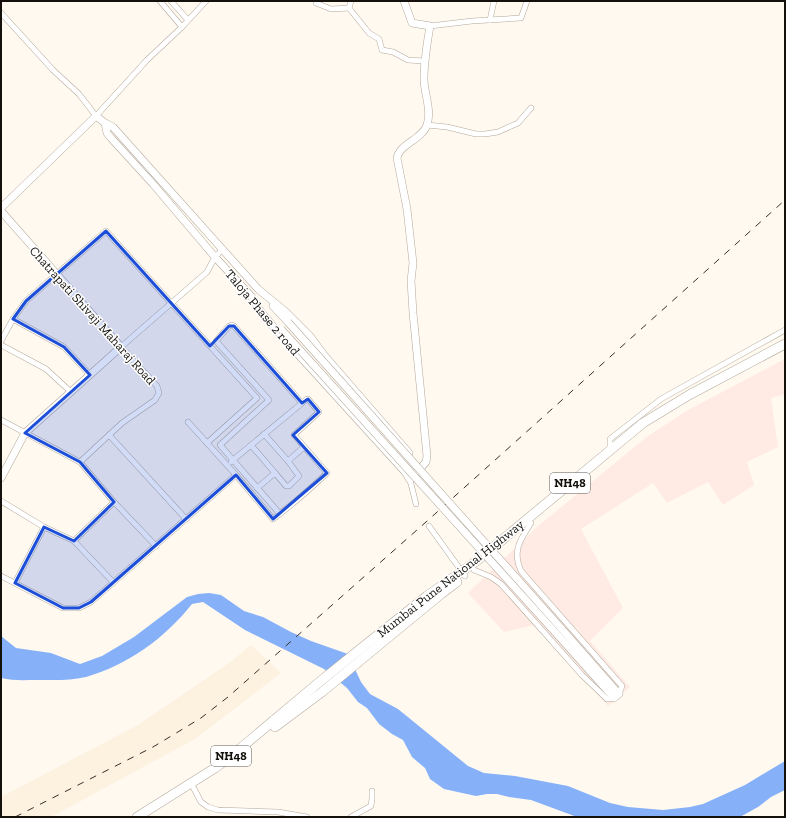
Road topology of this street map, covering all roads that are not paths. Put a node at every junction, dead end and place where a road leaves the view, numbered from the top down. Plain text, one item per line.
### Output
1 (160, 1) edge
2 (170, 1) edge
3 (206, 1) edge
4 (316, 1) edge
5 (351, 1) edge
6 (404, 1) edge
7 (494, 1) edge
8 (527, 1) edge
9 (349, 8) junction
10 (1, 13) edge
11 (188, 20) junction
12 (490, 20) junction
13 (430, 26) junction
14 (182, 27) junction
15 (424, 61) junction
16 (532, 108) dead end
17 (96, 116) junction
18 (105, 123) junction
19 (427, 125) junction
20 (1, 210) edge
21 (222, 250) junction
22 (215, 257) junction
23 (56, 274) junction
24 (258, 290) junction
25 (251, 296) junction
26 (172, 303) junction
27 (13, 319) junction
28 (785, 330) edge
29 (1, 341) edge
30 (785, 344) edge
31 (1, 345) edge
32 (121, 347) junction
33 (785, 351) edge
34 (225, 352) junction
35 (220, 357) junction
36 (90, 375) junction
37 (249, 378) junction
38 (243, 383) junction
39 (71, 392) junction
40 (302, 403) junction
41 (1, 420) edge
42 (188, 422) dead end
43 (25, 433) junction
44 (264, 434) junction
45 (109, 435) junction
46 (207, 443) junction
47 (251, 445) junction
48 (304, 447) junction
49 (610, 449) junction
50 (233, 460) junction
51 (288, 461) junction
52 (80, 462) junction
53 (227, 465) junction
54 (421, 466) junction
55 (275, 473) junction
56 (236, 475) junction
57 (1, 478) edge
58 (410, 480) junction
59 (256, 488) junction
60 (1, 501) edge
61 (114, 502) junction
62 (416, 504) dead end
63 (280, 514) junction
64 (186, 519) junction
65 (531, 523) junction
66 (429, 526) dead end
67 (44, 527) junction
68 (74, 541) junction
69 (156, 546) junction
70 (474, 570) junction
71 (464, 574) junction
72 (1, 576) edge
73 (113, 582) junction
74 (15, 583) junction
75 (558, 630) junction
76 (372, 645) junction
77 (617, 696) junction
78 (192, 786) junction
79 (372, 791) dead end
80 (366, 809) junction
81 (240, 814) edge
82 (136, 817) edge
83 (146, 817) edge
84 (306, 817) edge
85 (351, 817) edge
86 (366, 817) edge

1 - 14 street
2 - 11 street
3 - 11 street
4 - 9 street
5 - 9 street
6 - 13 street
7 - 12 street
8 - 12 street
9 - 15 street
10 - 17 street
11 - 14 street
12 - 13 street
13 - 15 street
14 - 17 street
15 - 19 street
16 - 19 street
17 - 18 street, Taloja Phase 2 road
17 - 20 street
18 - 21 street, Taloja Phase 2 road
18 - 22 street, Taloja Phase 2 road
19 - 54 street
20 - 23 street, Chatrapati Shivaji Maharaj Road
21 - 22 street
21 - 24 street, Taloja Phase 2 road
22 - 25 street, Taloja Phase 2 road
22 - 26 street
23 - 26 street
23 - 27 street
23 - 32 street, Chatrapati Shivaji Maharaj Road
24 - 54 street, Taloja Phase 2 road
24 - 75 street, bridge
25 - 58 street, Taloja Phase 2 road
25 - 75 street, bridge
26 - 32 street
26 - 35 street
27 - 29 street
27 - 36 street
28 - 49 street
30 - 49 highway, Mumbai Pune National Highway / NH48
31 - 39 street
32 - 36 street
32 - 45 street, Chatrapati Shivaji Maharaj Road
33 - 65 highway, Mumbai Pune National Highway / NH48
34 - 35 street
34 - 37 street
34 - 40 street
35 - 38 street
36 - 39 street
37 - 38 street
37 - 50 street
38 - 46 street
39 - 43 street
40 - 44 street
40 - 48 street
41 - 43 street
42 - 46 street
43 - 52 street
43 - 57 street
44 - 47 street
44 - 51 street
45 - 52 street
45 - 64 street
46 - 53 street
47 - 50 street
47 - 55 street
48 - 51 street
48 - 63 street
49 - 71 highway, Mumbai Pune National Highway / NH48
50 - 53 street
50 - 59 street
51 - 55 street
52 - 61 street
53 - 56 street
54 - 58 street
55 - 59 street
56 - 63 street
56 - 64 street
58 - 62 street, Taloja Phase 2 road
59 - 63 street
60 - 67 street
61 - 68 street
61 - 69 street
64 - 69 street
65 - 70 highway, Mumbai Pune National Highway / NH48
65 - 77 street
66 - 71 street
67 - 68 street
67 - 74 street
68 - 73 street
69 - 73 street
70 - 71 highway, Mumbai Pune National Highway / NH48
70 - 77 street
71 - 76 highway, Mumbai Pune National Highway / NH48
72 - 74 street
73 - 74 street
75 - 77 street
76 - 78 highway, Mumbai Pune National Highway / NH48
76 - 78 highway, Mumbai Pune National Highway / NH48
78 - 81 street
78 - 82 highway, NH48
78 - 83 highway, NH48
79 - 80 street
80 - 85 street
80 - 86 street
81 - 84 street

